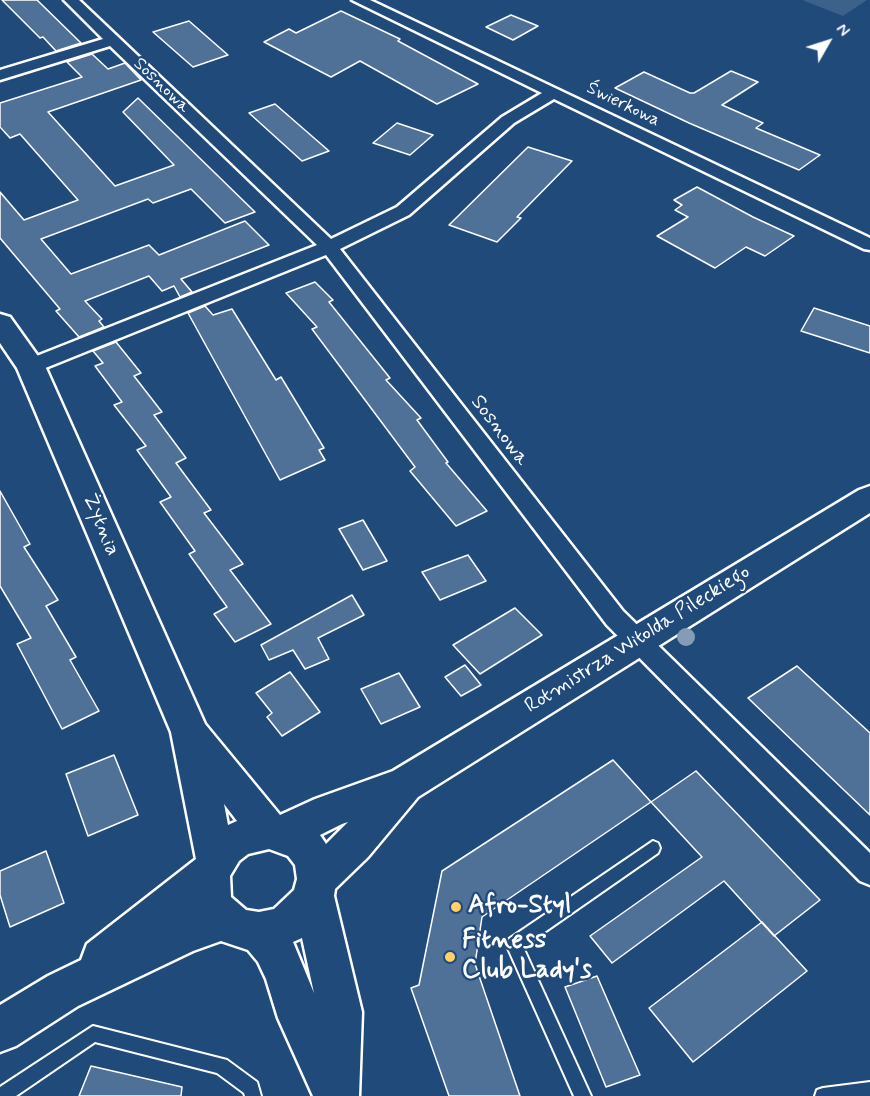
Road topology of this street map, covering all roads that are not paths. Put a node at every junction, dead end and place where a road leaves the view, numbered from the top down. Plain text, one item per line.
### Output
1 (70, 0) edge
2 (359, 0) edge
3 (114, 40) junction
4 (0, 75) edge
5 (553, 93) junction
6 (870, 245) edge
7 (329, 247) junction
8 (0, 323) edge
9 (31, 366) junction
10 (870, 498) edge
11 (635, 641) junction
12 (190, 732) junction
13 (406, 784) junction
14 (276, 832) junction
15 (653, 848) dead end
16 (213, 866) junction
17 (870, 872) edge
18 (315, 887) junction
19 (241, 926) junction
20 (63, 991) junction
21 (0, 1030) edge
22 (870, 1090) edge
23 (336, 1092) edge
24 (2, 1096) edge
25 (253, 1096) edge
26 (583, 1096) edge
27 (823, 1096) edge

1 - 3 street, Sosnowa
2 - 5 street, Świerkowa
3 - 4 street
3 - 7 street, Sosnowa
5 - 6 street, Świerkowa
5 - 7 street
7 - 9 street
7 - 11 street, Sosnowa
8 - 9 street, Żytnia
9 - 12 street, Żytnia
10 - 11 street, Rotmistrza Witolda Pileckiego
11 - 13 street, Rotmistrza Witolda Pileckiego
11 - 17 street, Sosnowa
12 - 14 street, Żytnia
12 - 16 street, Żytnia
13 - 14 street, Rotmistrza Witolda Pileckiego
13 - 18 street, Rotmistrza Witolda Pileckiego
14 - 16 street
14 - 18 street
15 - 26 lane
16 - 19 street
16 - 20 street
18 - 19 street
18 - 23 street
19 - 20 street
19 - 23 street
20 - 21 street
22 - 27 lane
24 - 25 lane

